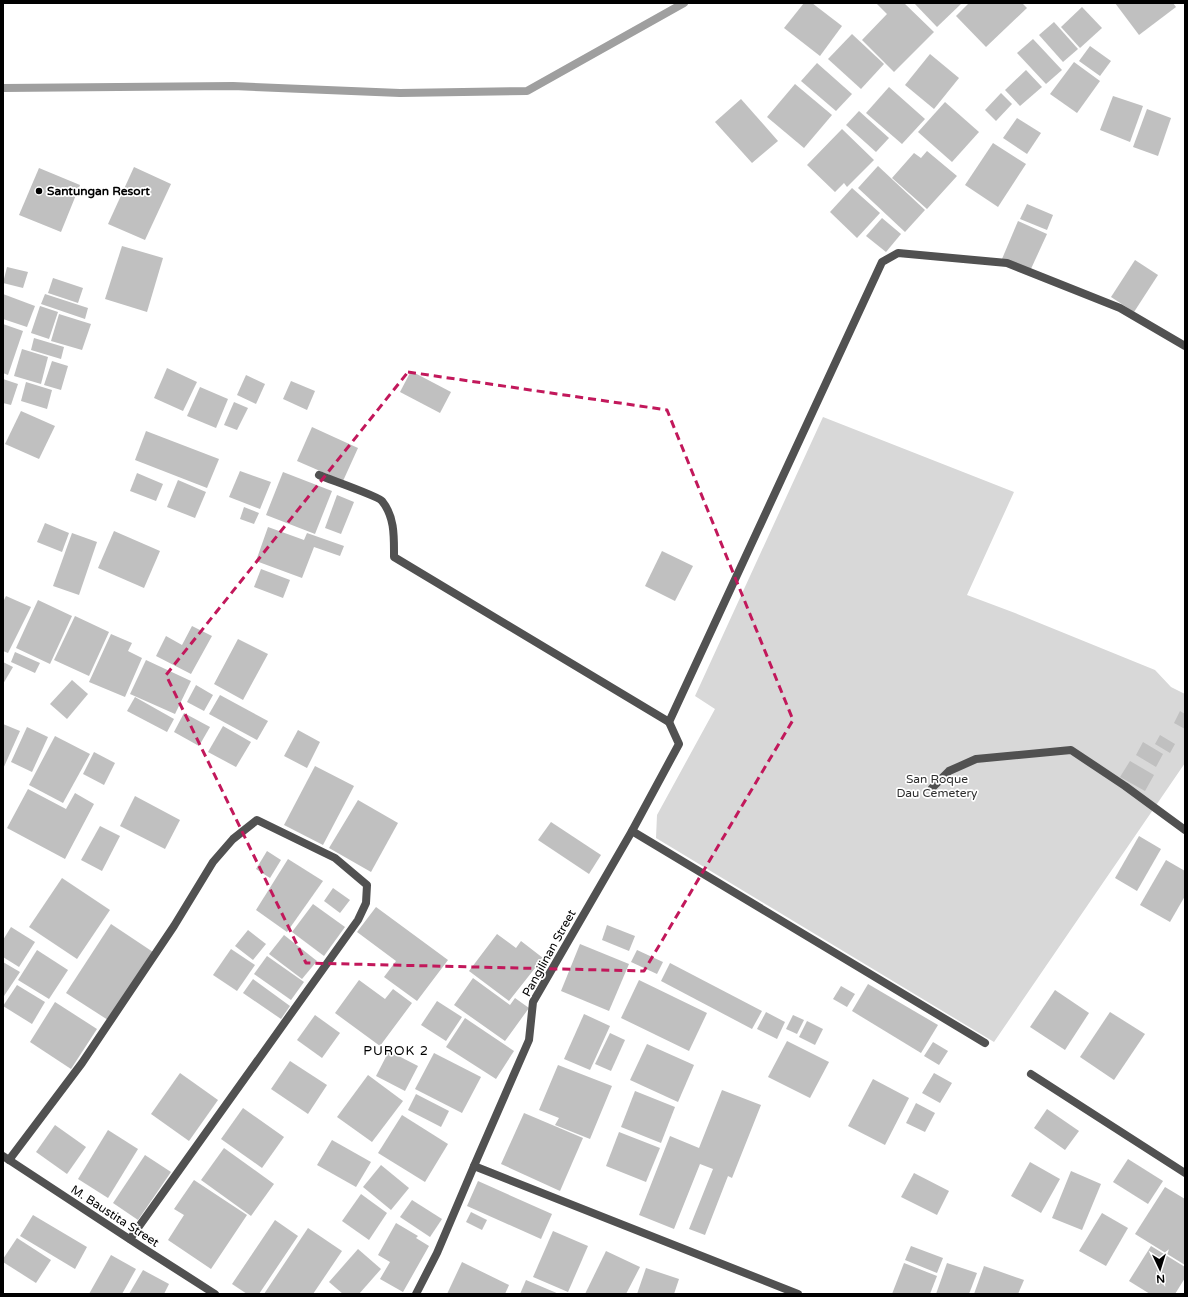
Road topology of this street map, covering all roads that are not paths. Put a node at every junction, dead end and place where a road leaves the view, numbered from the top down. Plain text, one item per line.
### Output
1 (1185, 346) edge
2 (319, 475) dead end
3 (669, 722) junction
4 (932, 788) dead end
5 (1185, 830) edge
6 (632, 832) junction
7 (985, 1042) dead end
8 (1031, 1074) dead end
9 (6, 1158) edge
10 (474, 1166) junction
11 (1185, 1173) edge
12 (130, 1239) junction
13 (215, 1294) edge
14 (416, 1294) edge
15 (798, 1294) edge

1 - 3 street
2 - 3 street
3 - 6 street, Pangilinan Street
4 - 5 street
6 - 7 street
6 - 10 street, Pangilinan Street
8 - 11 street
9 - 12 street, M. Baustita Street
9 - 12 street
10 - 14 street, Pangilinan Street
10 - 15 street
12 - 13 street, M. Baustita Street

